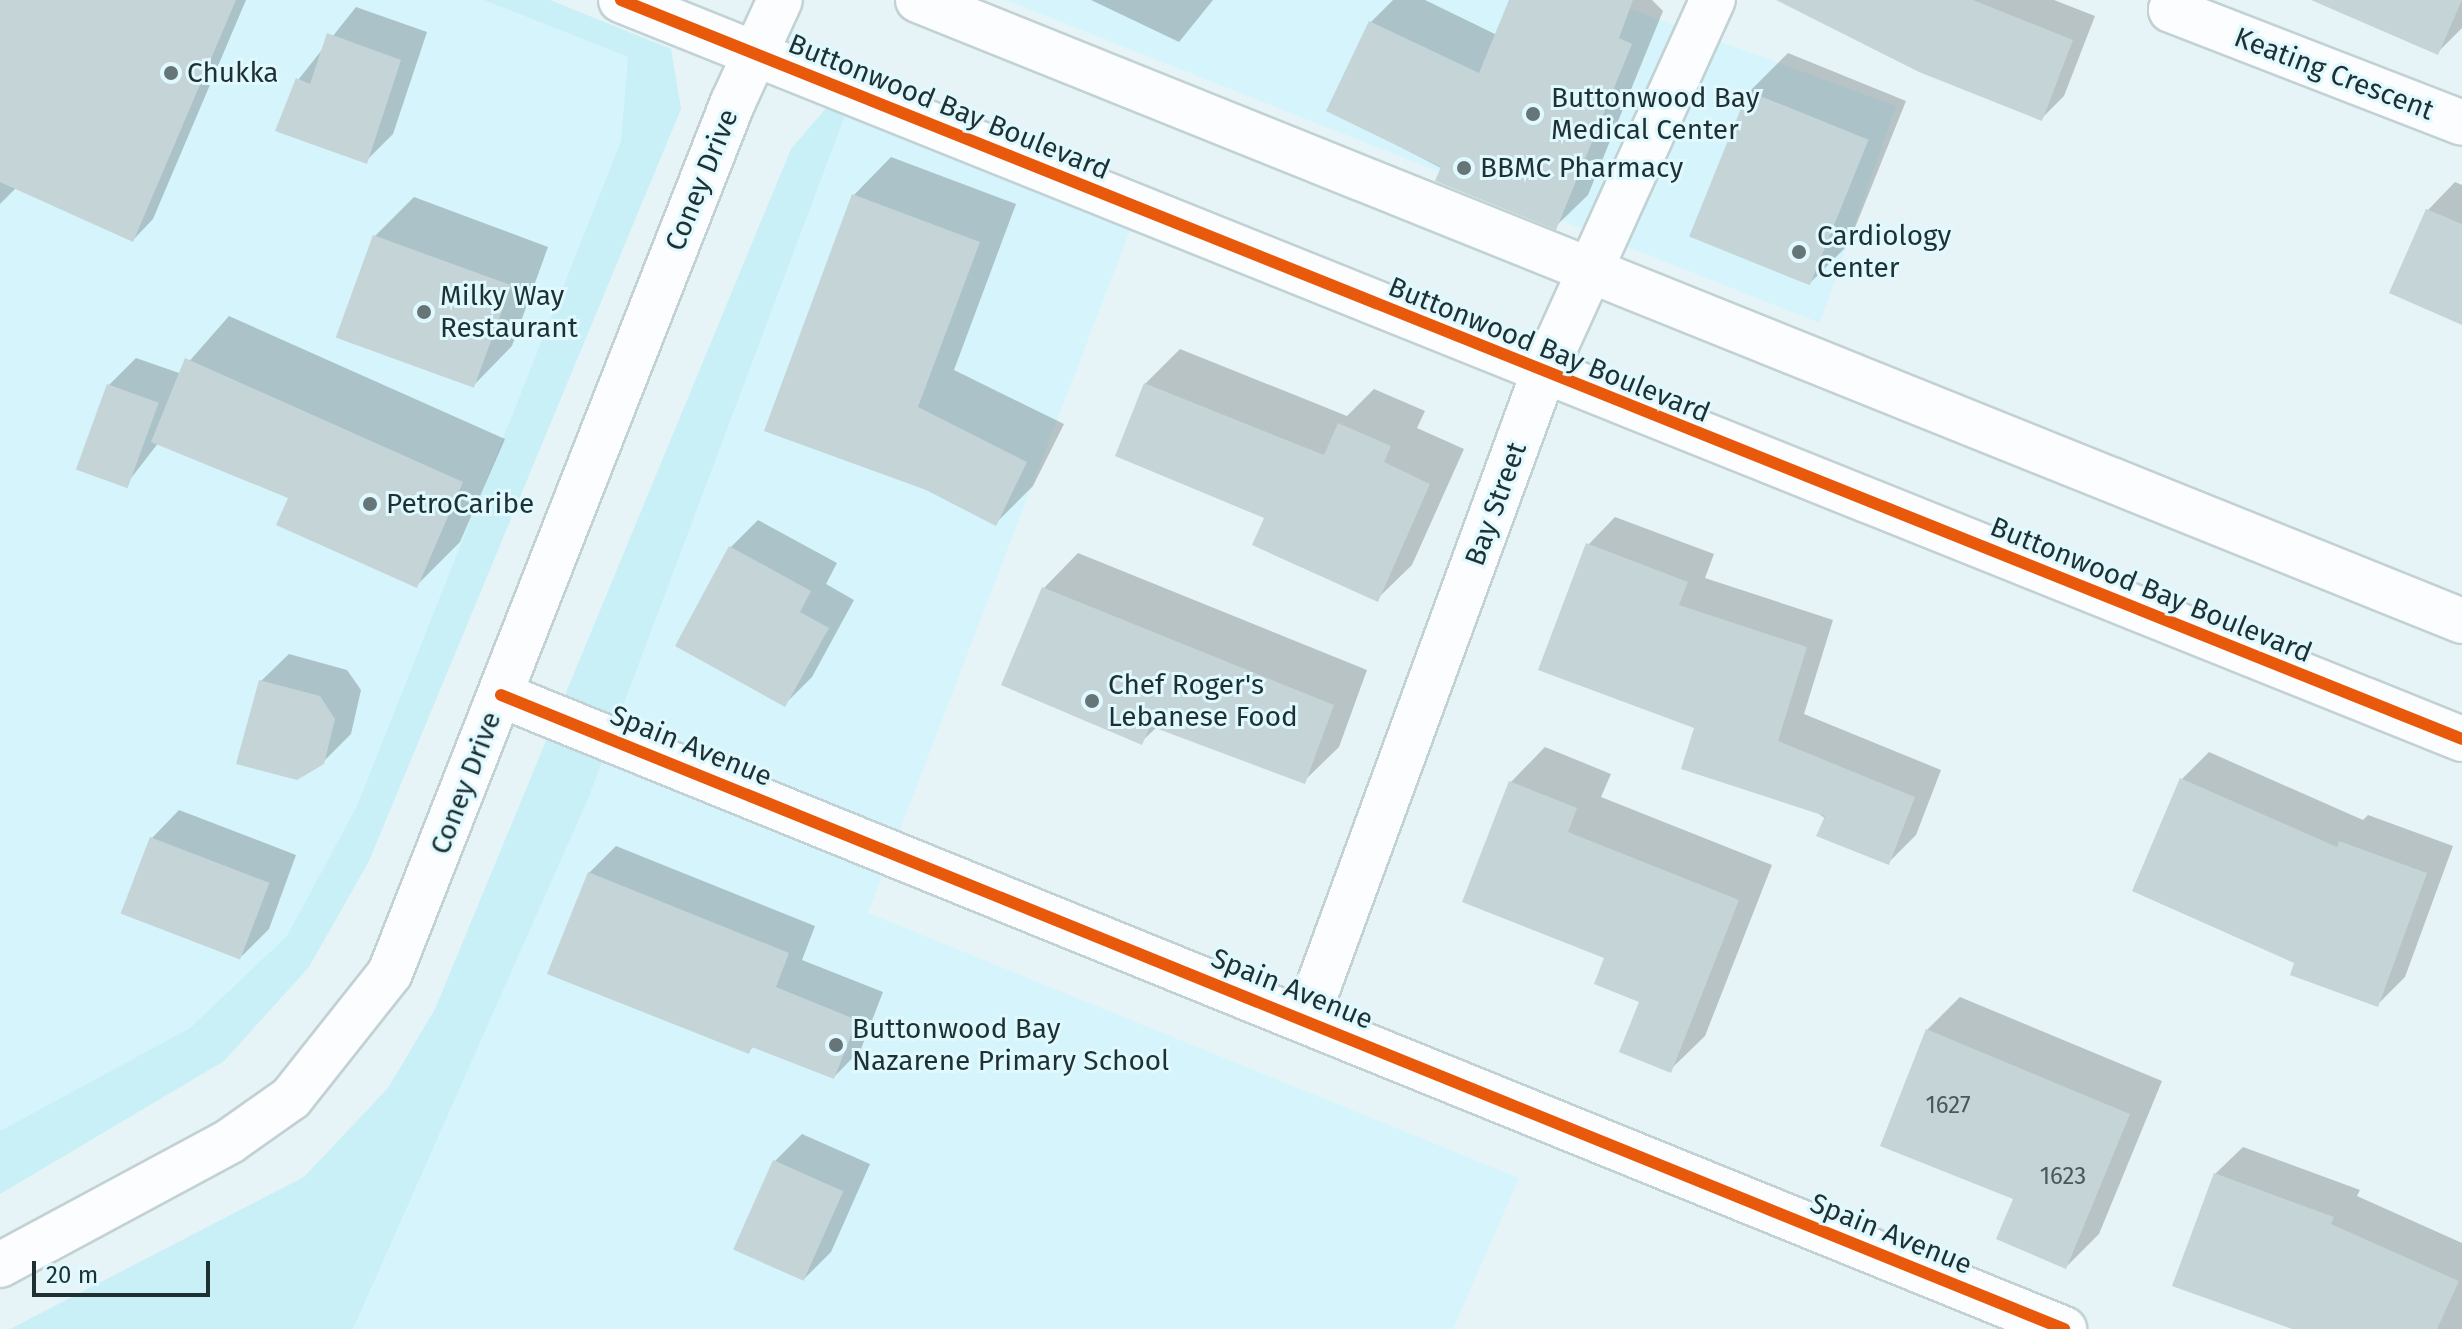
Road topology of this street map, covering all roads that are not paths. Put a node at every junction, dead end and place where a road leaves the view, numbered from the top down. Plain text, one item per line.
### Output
1 (621, 0) edge
2 (780, 0) edge
3 (918, 0) edge
4 (1713, 0) edge
5 (2176, 0) edge
6 (756, 55) junction
7 (2462, 123) edge
8 (1584, 274) junction
9 (1543, 374) junction
10 (2462, 621) edge
11 (501, 695) junction
12 (2462, 739) edge
13 (1306, 1020) junction
14 (0, 1265) edge
15 (2064, 1329) edge

1 - 6 street, Buttonwood Bay Boulevard
2 - 6 street, Coney Drive
3 - 8 street
4 - 8 street, Bay Street
5 - 7 street, Keating Crescent
6 - 9 street, Buttonwood Bay Boulevard
6 - 11 street, Coney Drive
8 - 9 street, Bay Street
8 - 10 street
9 - 12 street, Buttonwood Bay Boulevard
9 - 13 street, Bay Street
11 - 13 street, Spain Avenue
11 - 14 street, Coney Drive
13 - 15 street, Spain Avenue

